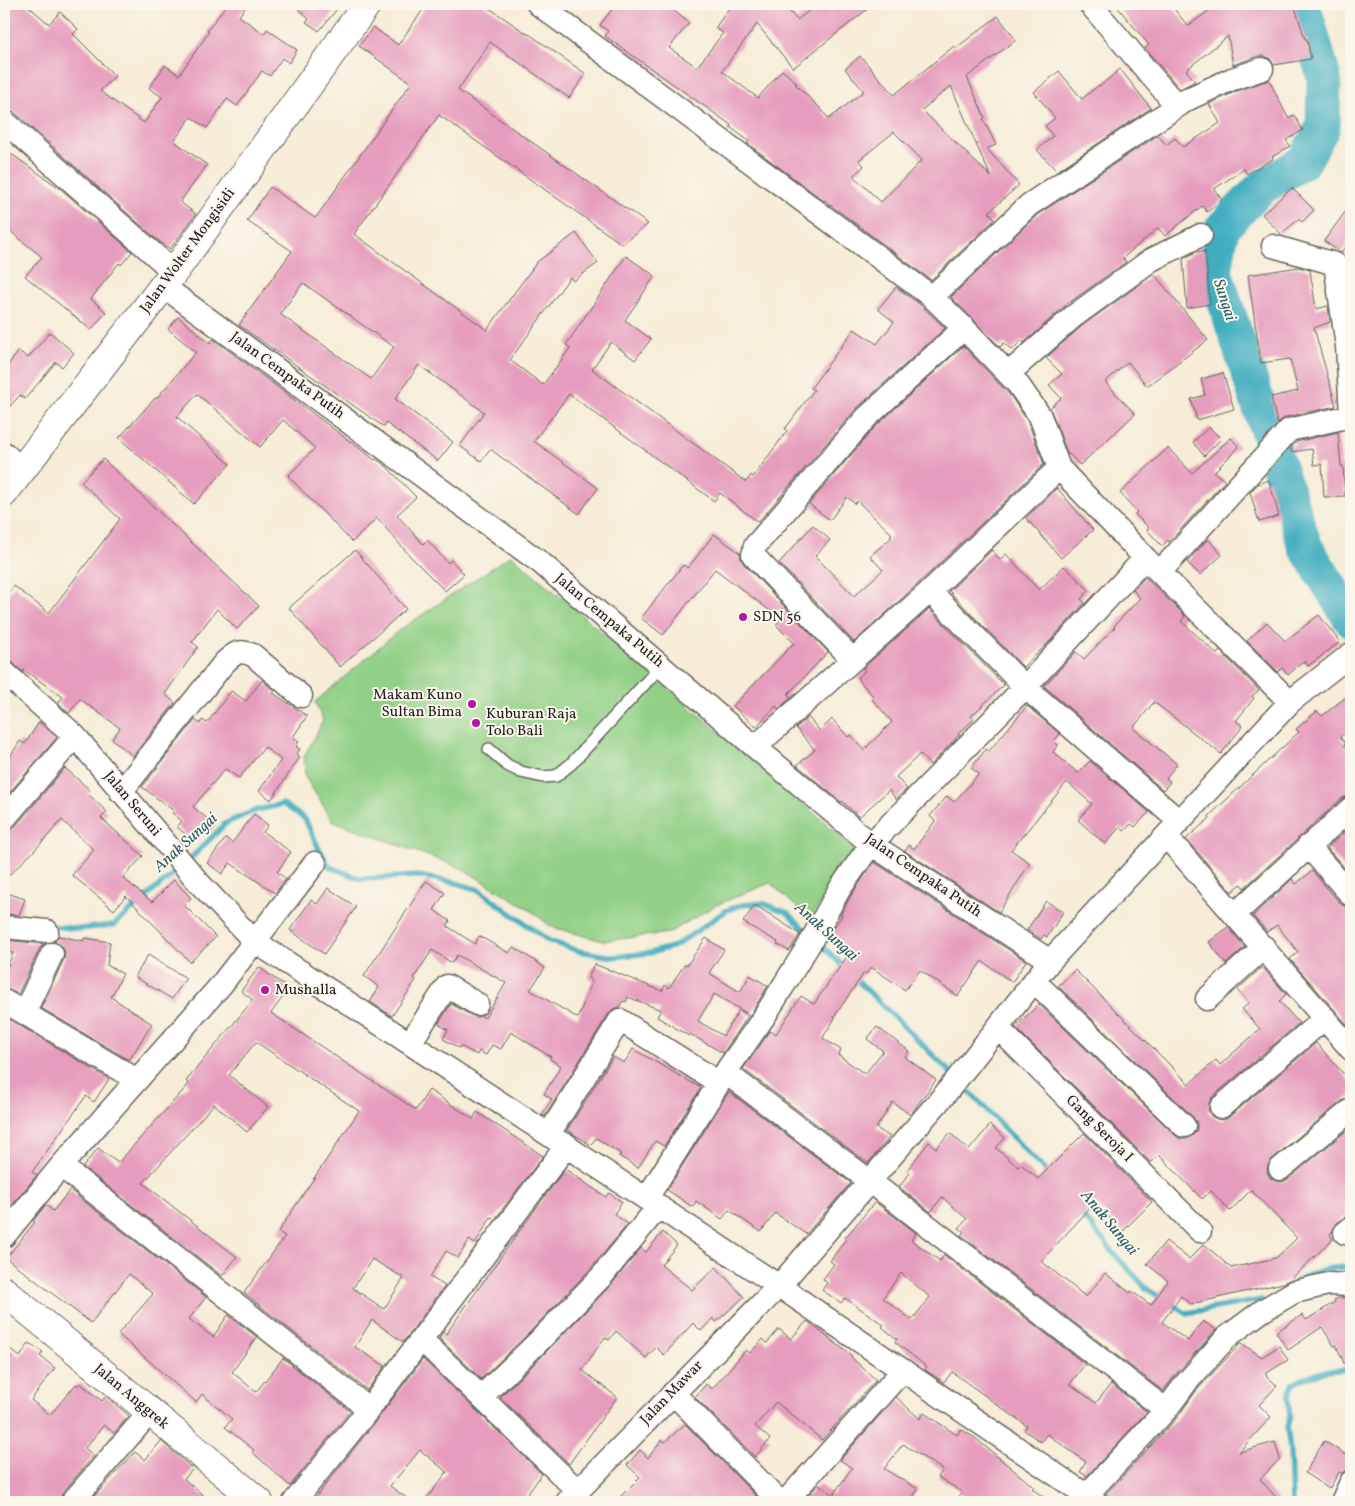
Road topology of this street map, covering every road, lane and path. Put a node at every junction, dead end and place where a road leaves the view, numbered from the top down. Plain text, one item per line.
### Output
1 (367, 4) edge
2 (538, 4) edge
3 (1090, 4) edge
4 (1262, 69) dead end
5 (1177, 106) junction
6 (4, 121) edge
7 (1201, 235) dead end
8 (1273, 246) dead end
9 (169, 279) junction
10 (932, 297) junction
11 (964, 328) junction
12 (1349, 347) edge
13 (1008, 374) junction
14 (1351, 415) edge
15 (13, 461) edge
16 (1059, 468) junction
17 (4, 493) edge
18 (1152, 565) junction
19 (930, 591) junction
20 (1347, 657) edge
21 (853, 660) junction
22 (662, 666) junction
23 (4, 672) edge
24 (1025, 687) junction
25 (301, 696) dead end
26 (1290, 702) junction
27 (75, 736) junction
28 (755, 747) junction
29 (489, 749) dead end
30 (121, 792) junction
31 (1351, 808) edge
32 (4, 819) edge
33 (1173, 828) junction
34 (871, 844) junction
35 (1308, 846) junction
36 (315, 863) dead end
37 (1351, 895) edge
38 (1235, 914) junction
39 (4, 927) edge
40 (47, 932) dead end
41 (254, 941) junction
42 (1264, 947) junction
43 (52, 954) dead end
44 (1050, 960) junction
45 (1034, 981) junction
46 (1207, 999) dead end
47 (4, 1001) edge
48 (477, 1004) dead end
49 (24, 1013) junction
50 (1325, 1018) junction
51 (998, 1028) junction
52 (410, 1043) junction
53 (1351, 1049) edge
54 (724, 1077) junction
55 (137, 1080) junction
56 (1222, 1107) dead end
57 (1351, 1110) edge
58 (1184, 1126) dead end
59 (558, 1139) junction
60 (61, 1166) junction
61 (1280, 1169) dead end
62 (871, 1182) junction
63 (653, 1202) junction
64 (1200, 1231) dead end
65 (4, 1236) edge
66 (1351, 1284) edge
67 (779, 1286) junction
68 (4, 1292) edge
69 (422, 1340) junction
70 (903, 1370) junction
71 (673, 1393) junction
72 (480, 1396) junction
73 (369, 1409) junction
74 (1166, 1410) junction
75 (150, 1412) junction
76 (1351, 1482) edge
77 (574, 1498) edge
78 (1088, 1500) edge
79 (72, 1502) edge
80 (259, 1502) edge
81 (294, 1502) edge
82 (780, 1502) edge
83 (785, 1502) edge
84 (1342, 1502) edge

1 - 9 street, Jalan Wolter Mongisidi
2 - 10 street
3 - 5 street
4 - 5 street
5 - 10 street
6 - 9 street, Jalan Cempaka Putih
7 - 13 street
8 - 12 street
9 - 15 street, Jalan Wolter Mongisidi
9 - 22 street, Jalan Cempaka Putih
10 - 11 street
11 - 13 street
11 - 21 street
12 - 14 street
13 - 16 street
14 - 18 street
15 - 17 street, Jalan Wolter Mongisidi
16 - 18 street
16 - 19 street
18 - 24 street
18 - 26 street
19 - 21 street
19 - 24 street
20 - 26 street, Jalan Mawar
21 - 28 street
22 - 28 street, Jalan Cempaka Putih
22 - 29 lane
23 - 27 street, Jalan Seruni
24 - 33 street
24 - 34 street
25 - 30 street
26 - 33 street, Jalan Mawar
27 - 30 street, Jalan Seruni
27 - 32 street
28 - 34 street, Jalan Cempaka Putih
30 - 41 street, Jalan Seruni
31 - 35 street
33 - 38 street
33 - 44 street, Jalan Mawar
34 - 44 street, Jalan Cempaka Putih
34 - 54 street
35 - 37 street
35 - 38 street
36 - 41 street
38 - 42 street
39 - 40 street
41 - 52 street, Jalan Seruni
41 - 55 street
42 - 46 street
42 - 50 street
43 - 49 street
44 - 45 street, Jalan Mawar
45 - 51 street, Jalan Mawar
45 - 58 street
47 - 49 street
48 - 52 street
49 - 55 street
50 - 53 street
50 - 56 street
51 - 62 street, Jalan Mawar
51 - 64 street, Gang Seroja I
52 - 59 street, Jalan Seruni
54 - 59 street
54 - 62 street
54 - 63 street
55 - 60 street
57 - 61 street
59 - 63 street, Jalan Seruni
59 - 69 street
60 - 65 street
60 - 73 street
62 - 67 street, Jalan Mawar
62 - 74 street
63 - 67 street, Jalan Seruni
63 - 72 street
66 - 74 street
67 - 70 street, Jalan Seruni
67 - 71 street, Jalan Mawar
68 - 75 street, Jalan Anggrek
69 - 72 street
69 - 73 street
70 - 78 street, Jalan Seruni
70 - 83 street
71 - 77 street, Jalan Mawar
71 - 82 street
72 - 77 street
73 - 81 street
74 - 78 street
75 - 79 street
75 - 80 street, Jalan Anggrek
76 - 84 street

